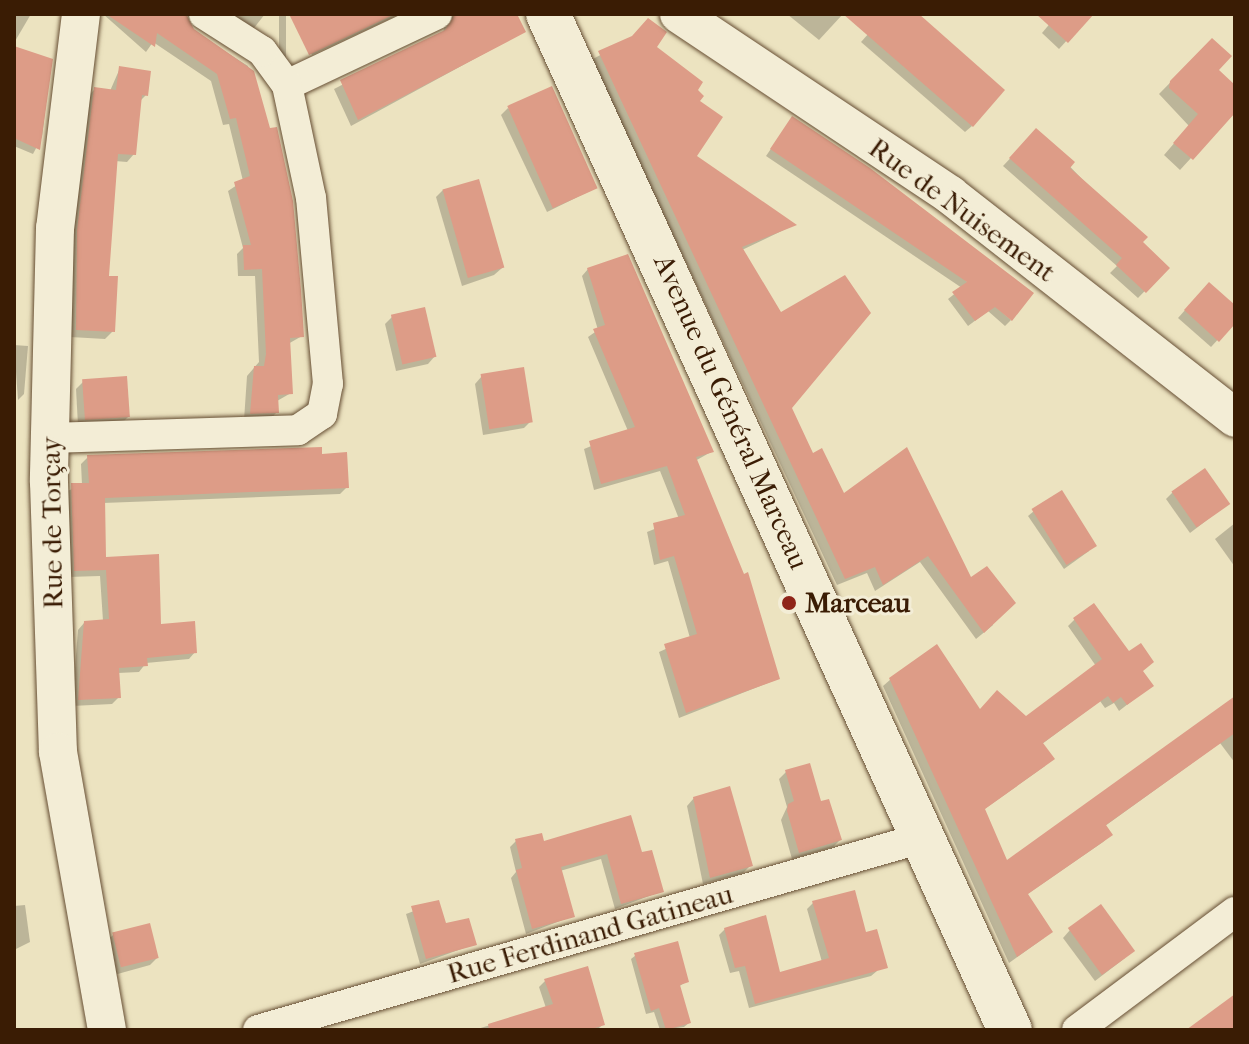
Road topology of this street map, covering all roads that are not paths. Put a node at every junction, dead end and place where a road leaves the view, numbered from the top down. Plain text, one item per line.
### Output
1 (81, 14) edge
2 (204, 14) edge
3 (437, 14) edge
4 (548, 14) edge
5 (679, 14) edge
6 (287, 85) junction
7 (1235, 418) edge
8 (49, 438) junction
9 (922, 838) junction
10 (1235, 912) edge
11 (107, 1030) edge
12 (258, 1030) edge
13 (1010, 1030) edge
14 (1077, 1030) edge

1 - 8 street, Rue de Torçay
2 - 6 street
3 - 6 street
4 - 9 main road, Avenue du Général Marceau
5 - 7 street, Rue de Nuisement
6 - 8 street
8 - 11 street, Rue de Torçay
9 - 12 street, Rue Ferdinand Gatineau
9 - 13 main road, Avenue du Général Marceau
10 - 14 street

